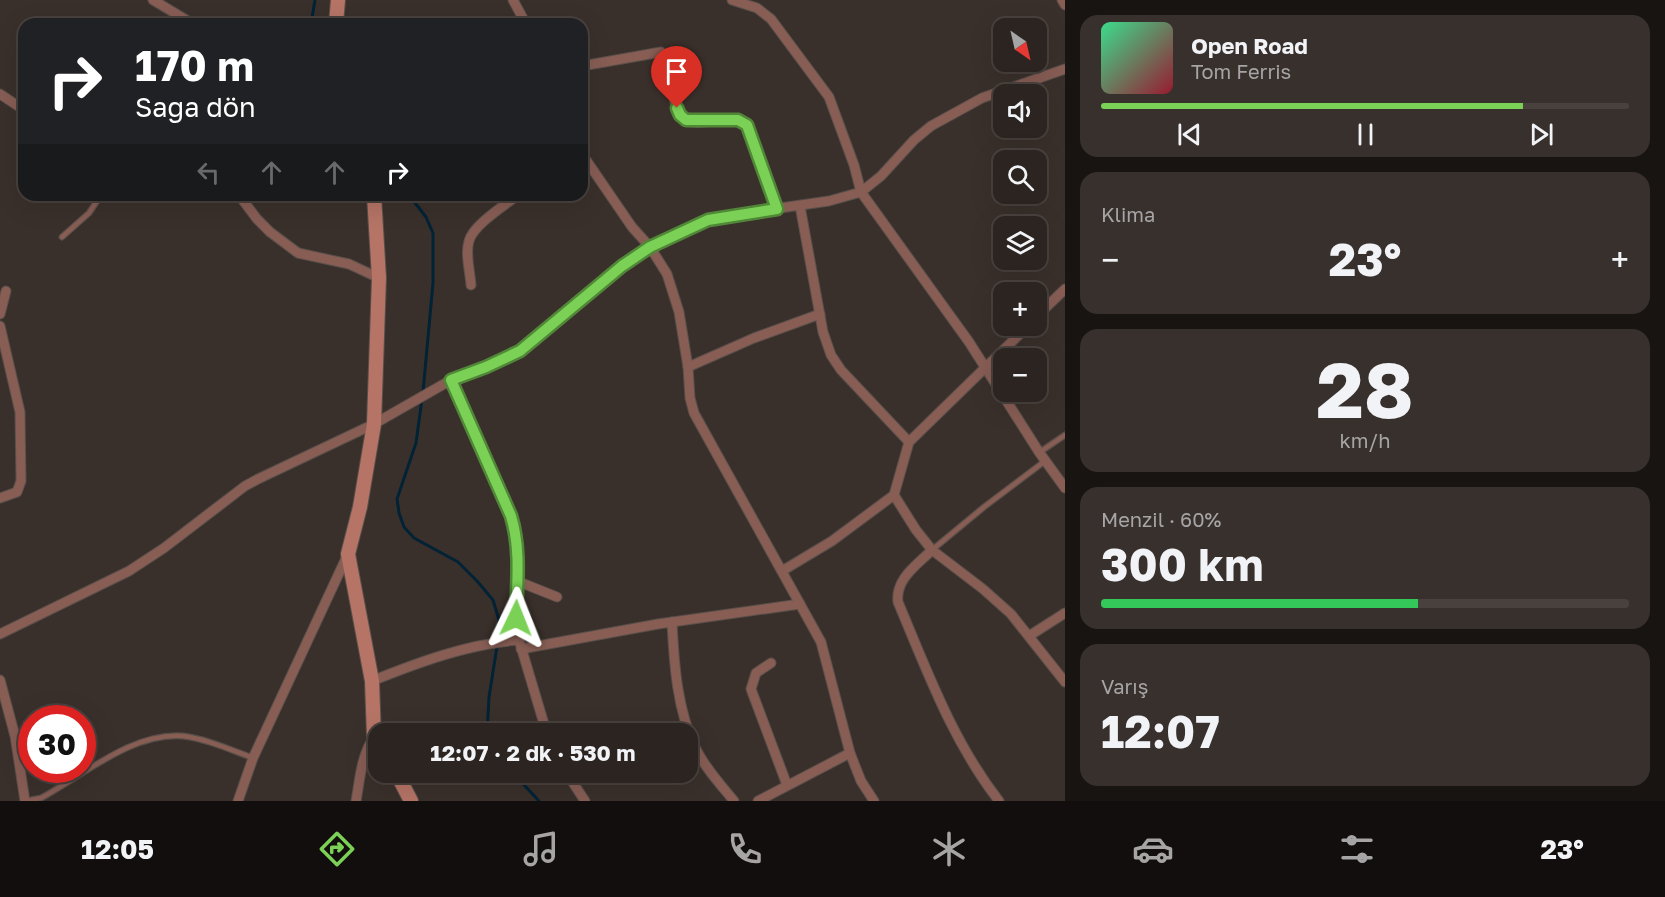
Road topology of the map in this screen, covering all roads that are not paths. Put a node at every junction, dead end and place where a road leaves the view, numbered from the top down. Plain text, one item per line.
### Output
1 (153, 0) edge
2 (339, 0) edge
3 (513, 0) edge
4 (732, 0) edge
5 (1062, 0) edge
6 (1065, 5) edge
7 (183, 18) edge
8 (337, 18) edge
9 (523, 18) edge
10 (588, 65) edge
11 (1065, 69) edge
12 (0, 94) edge
13 (18, 106) edge
14 (588, 163) edge
15 (861, 192) junction
16 (98, 201) edge
17 (244, 201) edge
18 (374, 201) edge
19 (511, 201) edge
20 (800, 206) junction
21 (777, 209) junction
22 (62, 237) dead end
23 (650, 247) junction
24 (379, 278) junction
25 (471, 285) dead end
26 (6, 291) dead end
27 (1064, 291) edge
28 (1047, 307) edge
29 (0, 314) edge
30 (820, 314) junction
31 (0, 326) edge
32 (1018, 336) edge
33 (688, 367) junction
34 (985, 368) junction
35 (451, 380) junction
36 (374, 424) junction
37 (1065, 435) edge
38 (909, 442) junction
39 (1042, 456) junction
40 (1065, 488) edge
41 (894, 495) junction
42 (0, 498) edge
43 (932, 550) junction
44 (348, 554) junction
45 (782, 571) junction
46 (517, 580) junction
47 (557, 597) dead end
48 (800, 604) junction
49 (1065, 613) edge
50 (672, 622) junction
51 (0, 634) edge
52 (1029, 636) junction
53 (520, 645) junction
54 (771, 663) dead end
55 (0, 680) edge
56 (372, 681) junction
57 (1065, 682) edge
58 (375, 723) edge
59 (544, 723) edge
60 (368, 748) edge
61 (850, 753) junction
62 (253, 758) junction
63 (402, 783) edge
64 (573, 783) edge
65 (787, 785) junction
66 (25, 801) edge
67 (238, 801) edge
68 (356, 801) edge
69 (411, 801) edge
70 (585, 801) edge
71 (734, 801) edge
72 (758, 801) edge
73 (874, 801) edge
74 (999, 801) edge

1 - 7 street
2 - 8 street
3 - 9 street
4 - 15 street
5 - 6 street
10 - 21 street
11 - 15 street
12 - 13 street
14 - 23 street
15 - 20 street
15 - 34 street
16 - 22 lane
17 - 24 street
18 - 24 street
19 - 25 street
20 - 21 street
20 - 30 street
21 - 23 street
23 - 33 street
23 - 35 street
24 - 36 street
26 - 29 street
27 - 28 street
30 - 33 street
30 - 38 street
31 - 42 street
32 - 34 street
33 - 45 street
34 - 38 street
34 - 39 street
35 - 36 street
35 - 46 street
36 - 44 street
36 - 51 street
37 - 39 lane
38 - 41 street
39 - 40 street
39 - 43 lane
41 - 43 street
41 - 45 street
43 - 52 street
43 - 74 street
44 - 56 street
44 - 62 street
45 - 48 street
46 - 47 street
46 - 53 street
48 - 50 street
48 - 61 street
49 - 52 street
50 - 53 street
50 - 71 street
52 - 57 street
53 - 56 street
53 - 59 street
54 - 65 street
55 - 66 street
56 - 58 street
60 - 68 street
61 - 65 street
61 - 73 street
62 - 66 lane
62 - 67 street
63 - 69 street
64 - 70 street
65 - 72 street

